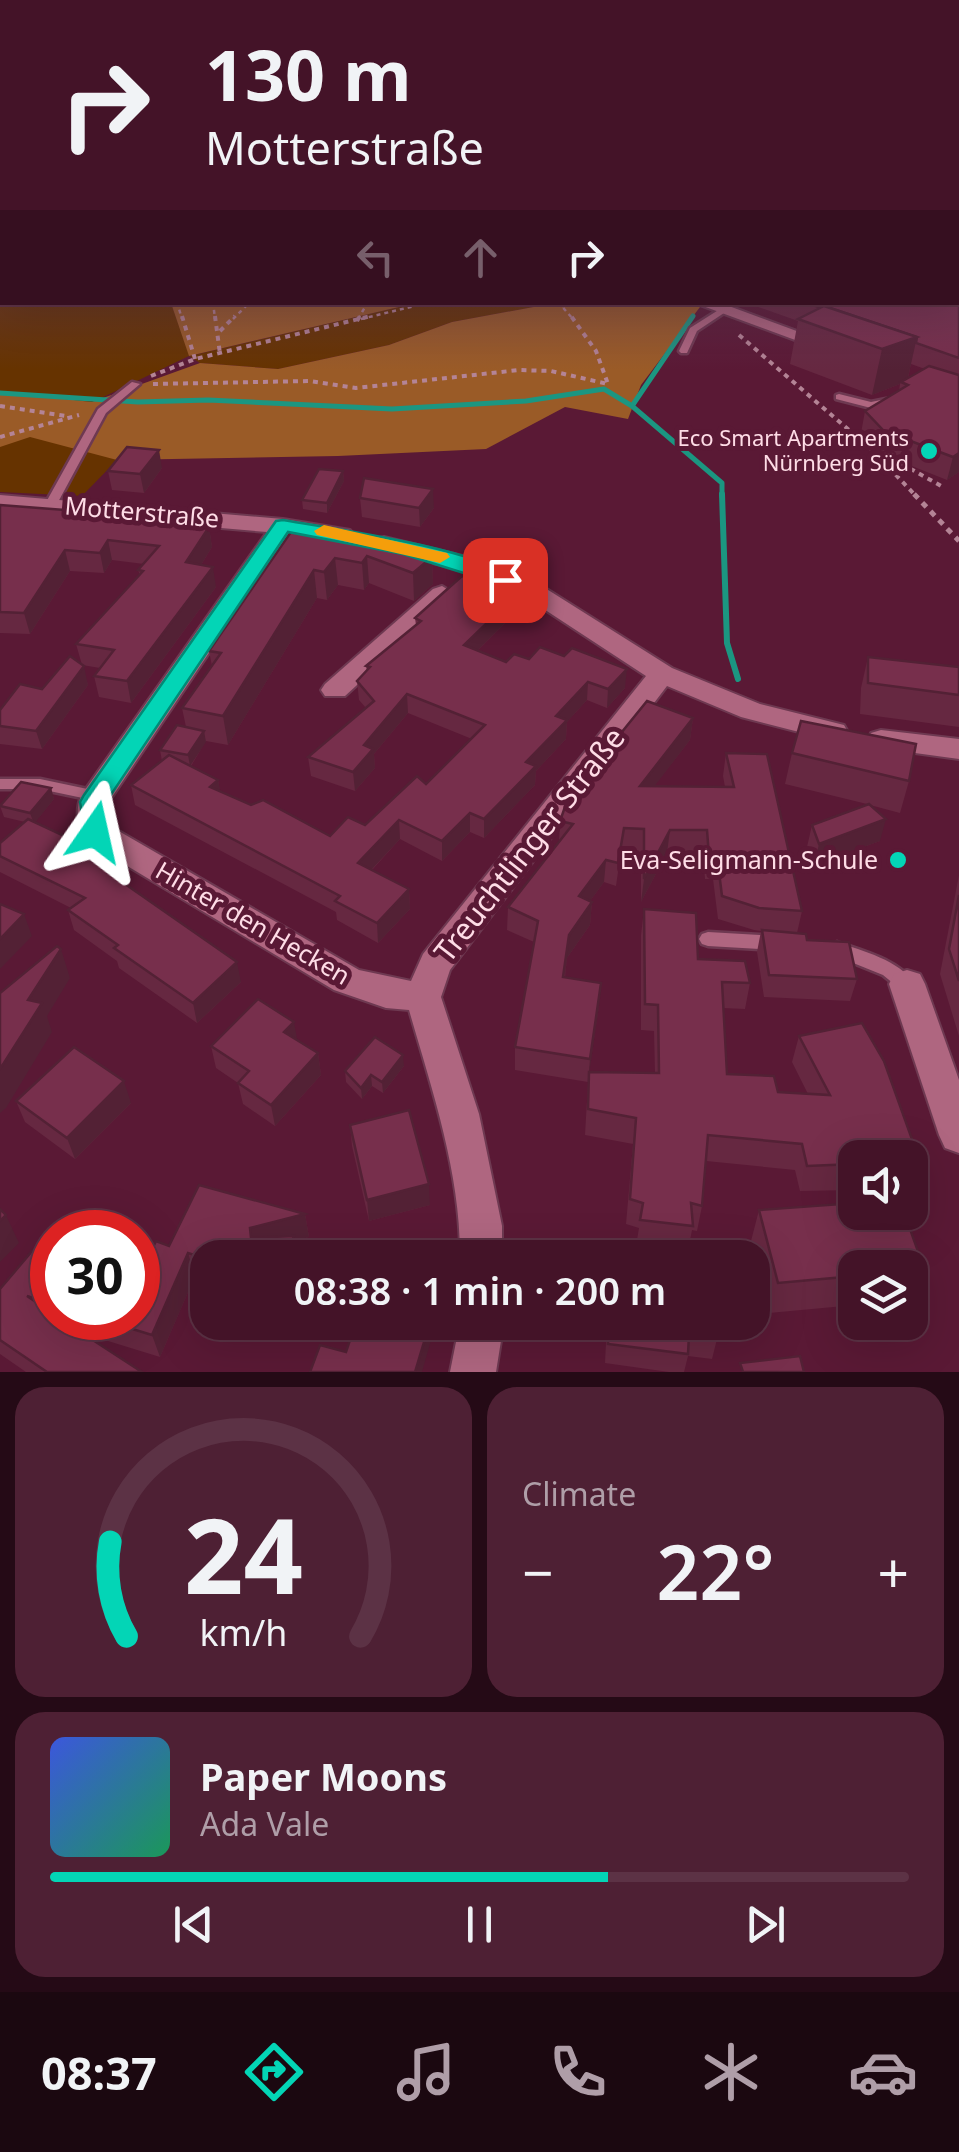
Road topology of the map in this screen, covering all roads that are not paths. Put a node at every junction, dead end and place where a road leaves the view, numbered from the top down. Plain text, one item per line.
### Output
1 (708, 305) edge
2 (728, 313) junction
3 (684, 352) dead end
4 (854, 355) edge
5 (135, 384) road end
6 (908, 390) edge
7 (839, 397) dead end
8 (0, 502) edge
9 (50, 504) junction
10 (283, 526) junction
11 (474, 566) junction
12 (662, 674) junction
13 (335, 690) dead end
14 (959, 749) edge
15 (0, 784) edge
16 (96, 796) junction
17 (708, 938) dead end
18 (786, 944) edge
19 (825, 947) edge
20 (907, 984) joint
21 (423, 998) junction
22 (959, 1134) edge
23 (481, 1240) edge
24 (479, 1340) edge
25 (473, 1372) edge

1 - 2 street
2 - 3 lane
2 - 4 street
5 - 9 lane
6 - 7 lane
8 - 9 street, Motterstraße
9 - 10 street, Motterstraße
10 - 11 street, Motterstraße
10 - 16 street
11 - 12 street, Motterstraße
11 - 13 street
12 - 14 street, Motterstraße
12 - 21 street, Treuchtlinger Straße
15 - 16 lane
16 - 21 street, Hinter den Hecken
17 - 18 lane
19 - 20 lane
20 - 22 street
21 - 23 street
24 - 25 street

